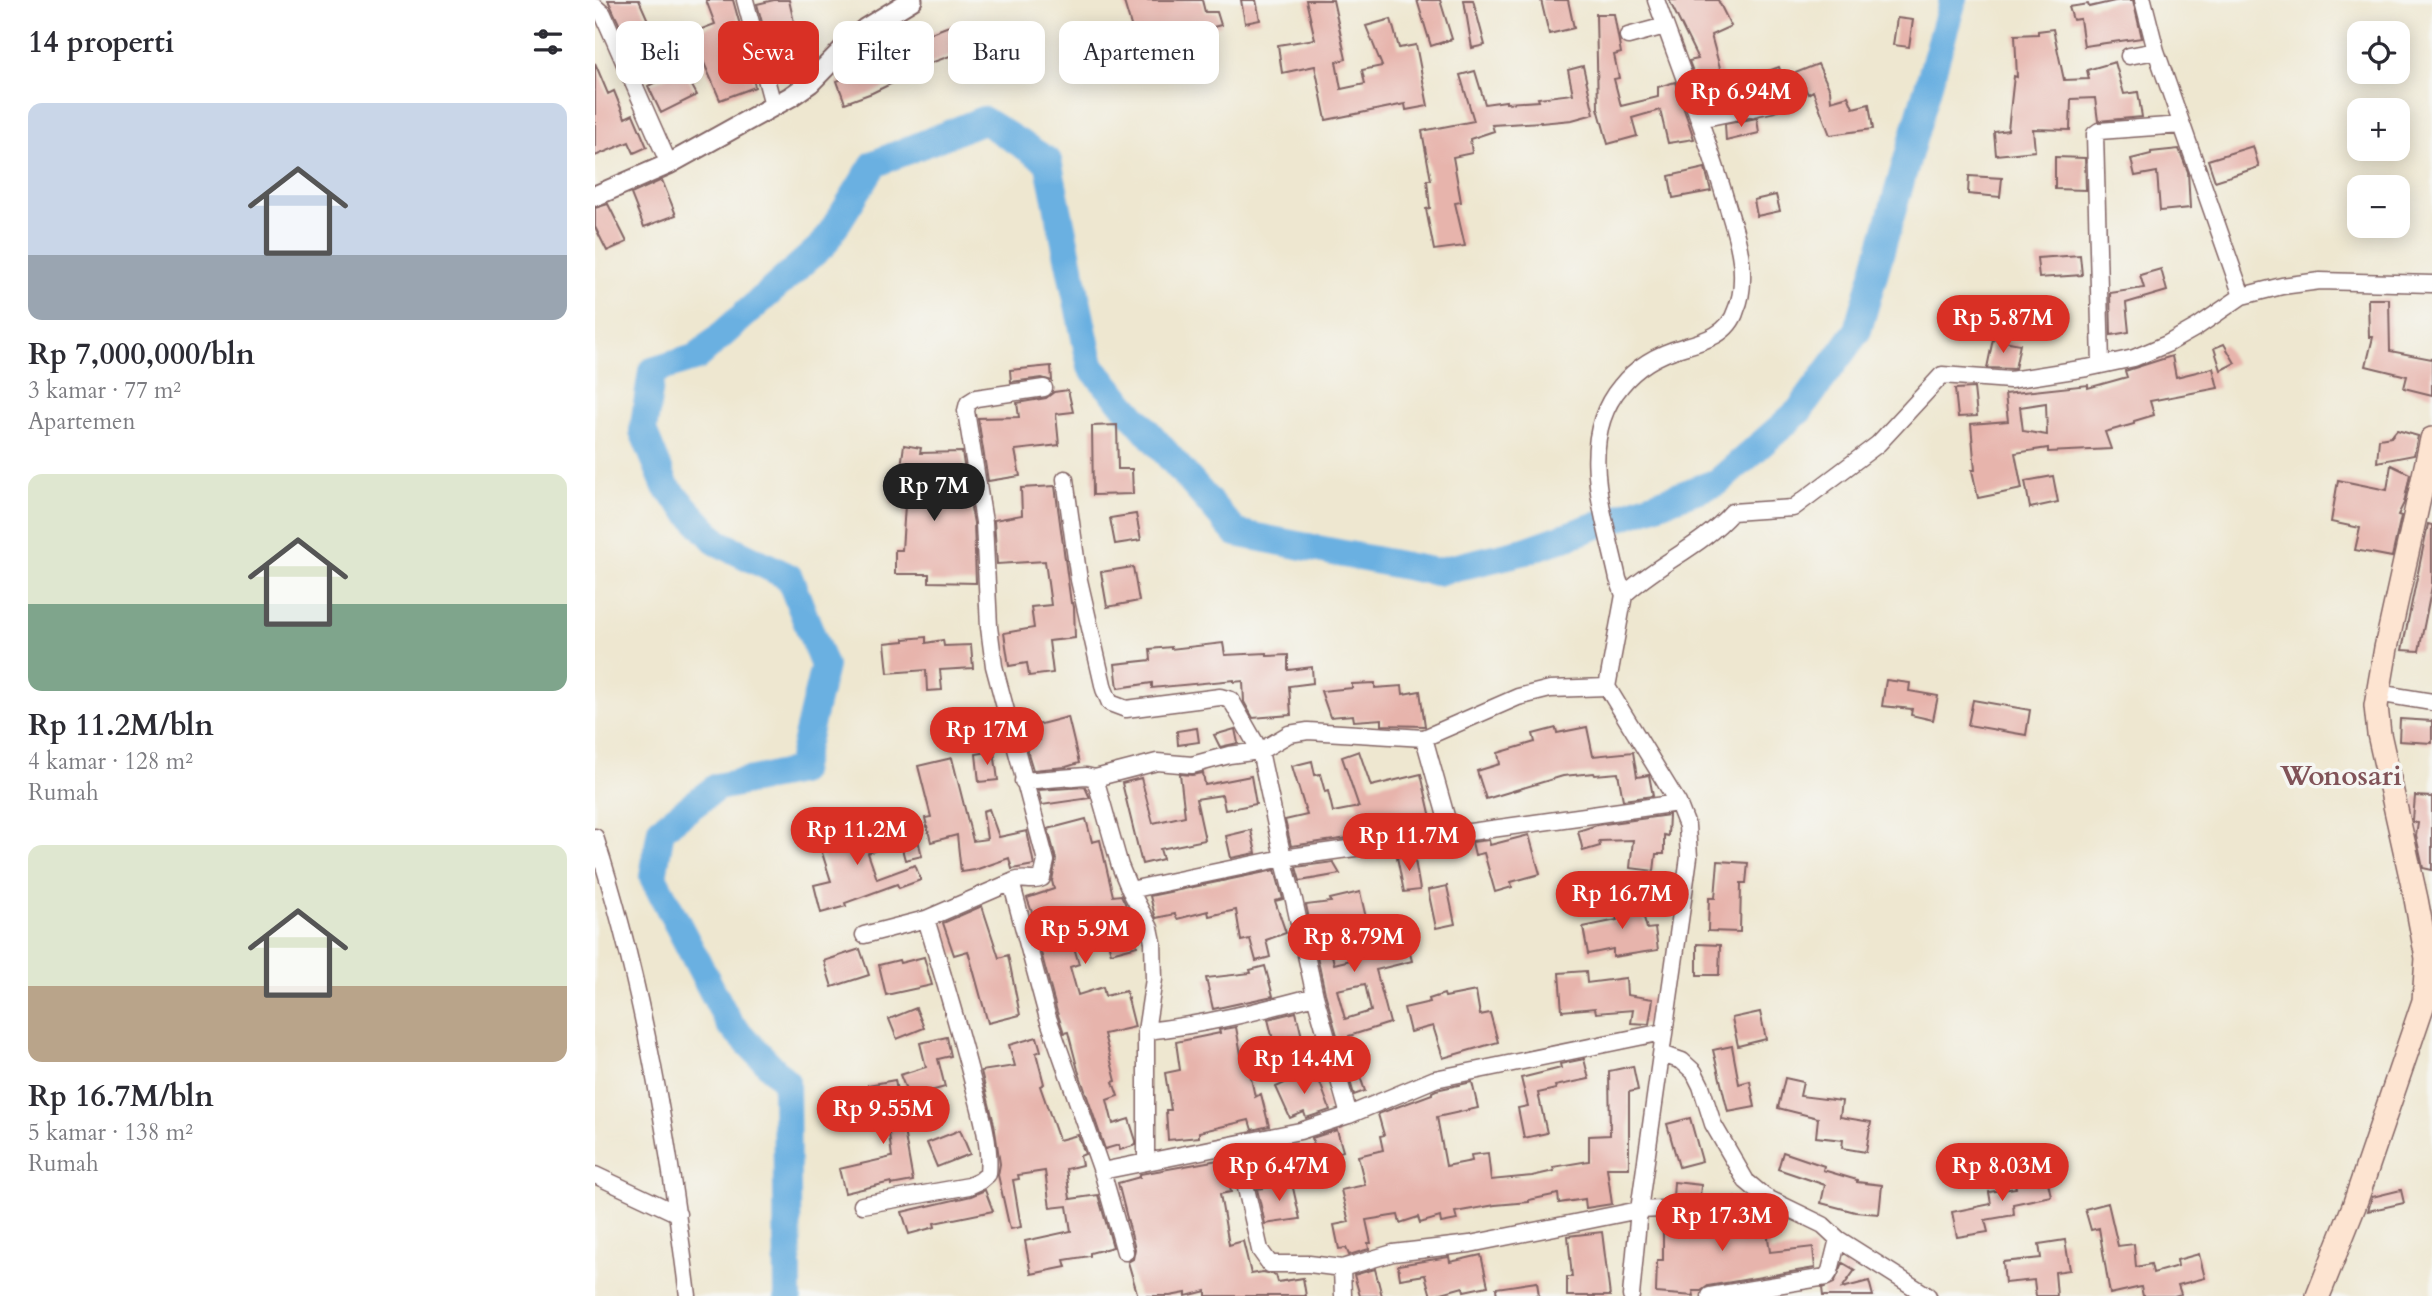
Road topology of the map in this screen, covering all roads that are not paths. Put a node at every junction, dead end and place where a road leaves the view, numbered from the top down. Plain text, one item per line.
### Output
1 (745, 0) edge
2 (912, 0) edge
3 (1656, 0) edge
4 (2143, 0) edge
5 (595, 7) edge
6 (1665, 26) junction
7 (1628, 36) dead end
8 (2156, 51) junction
9 (2129, 56) dead end
10 (1772, 104) dead end
11 (773, 105) junction
12 (1700, 118) junction
13 (2182, 125) junction
14 (669, 164) junction
15 (595, 196) edge
16 (2432, 284) edge
17 (2242, 296) junction
18 (2101, 365) junction
19 (1044, 388) dead end
20 (2432, 439) edge
21 (1065, 479) dead end
22 (1621, 587) junction
23 (1607, 687) junction
24 (2377, 693) junction
25 (2432, 702) edge
26 (1424, 738) junction
27 (1260, 751) junction
28 (1095, 778) junction
29 (1023, 781) junction
30 (1678, 803) junction
31 (1451, 835) junction
32 (595, 838) edge
33 (1283, 858) junction
34 (1014, 881) junction
35 (1130, 890) junction
36 (926, 919) junction
37 (864, 934) dead end
38 (1315, 996) junction
39 (2428, 1001) edge
40 (1146, 1031) junction
41 (1663, 1032) junction
42 (1662, 1054) junction
43 (1349, 1115) junction
44 (1236, 1144) junction
45 (1146, 1161) junction
46 (1102, 1171) junction
47 (595, 1175) edge
48 (862, 1205) dead end
49 (1734, 1206) dead end
50 (1652, 1209) junction
51 (678, 1214) junction
52 (1838, 1239) junction
53 (1125, 1252) dead end
54 (1342, 1268) junction
55 (688, 1296) edge
56 (1343, 1296) edge
57 (1631, 1296) edge
58 (1716, 1296) edge
59 (1928, 1296) edge
60 (2318, 1296) edge

1 - 11 street
2 - 11 street
3 - 6 street
4 - 8 street
5 - 14 street
6 - 7 street
6 - 12 street
8 - 9 street
8 - 13 street
10 - 12 street
11 - 14 street
12 - 22 street
13 - 17 street
13 - 18 street
14 - 15 street
16 - 17 street
17 - 18 street
18 - 22 street
19 - 29 street
20 - 24 main road
21 - 27 street
22 - 23 street
23 - 26 street
23 - 30 street
24 - 25 street
24 - 39 main road
26 - 27 street
26 - 31 street
27 - 28 street
27 - 33 street
28 - 29 street
28 - 35 street
29 - 34 street
30 - 31 street
30 - 41 street
31 - 33 street
32 - 51 street
33 - 35 street
33 - 38 street
34 - 36 street
34 - 46 street
35 - 40 street
36 - 37 street
36 - 48 street
38 - 40 street
38 - 43 street
39 - 60 main road
40 - 45 street
41 - 42 street
41 - 43 street
42 - 50 street
42 - 52 street
43 - 44 street
44 - 45 street
44 - 54 street
45 - 46 street
46 - 53 street
47 - 51 street
49 - 50 street
50 - 54 street
50 - 57 street
51 - 55 street
52 - 58 street
52 - 59 street
54 - 56 street

